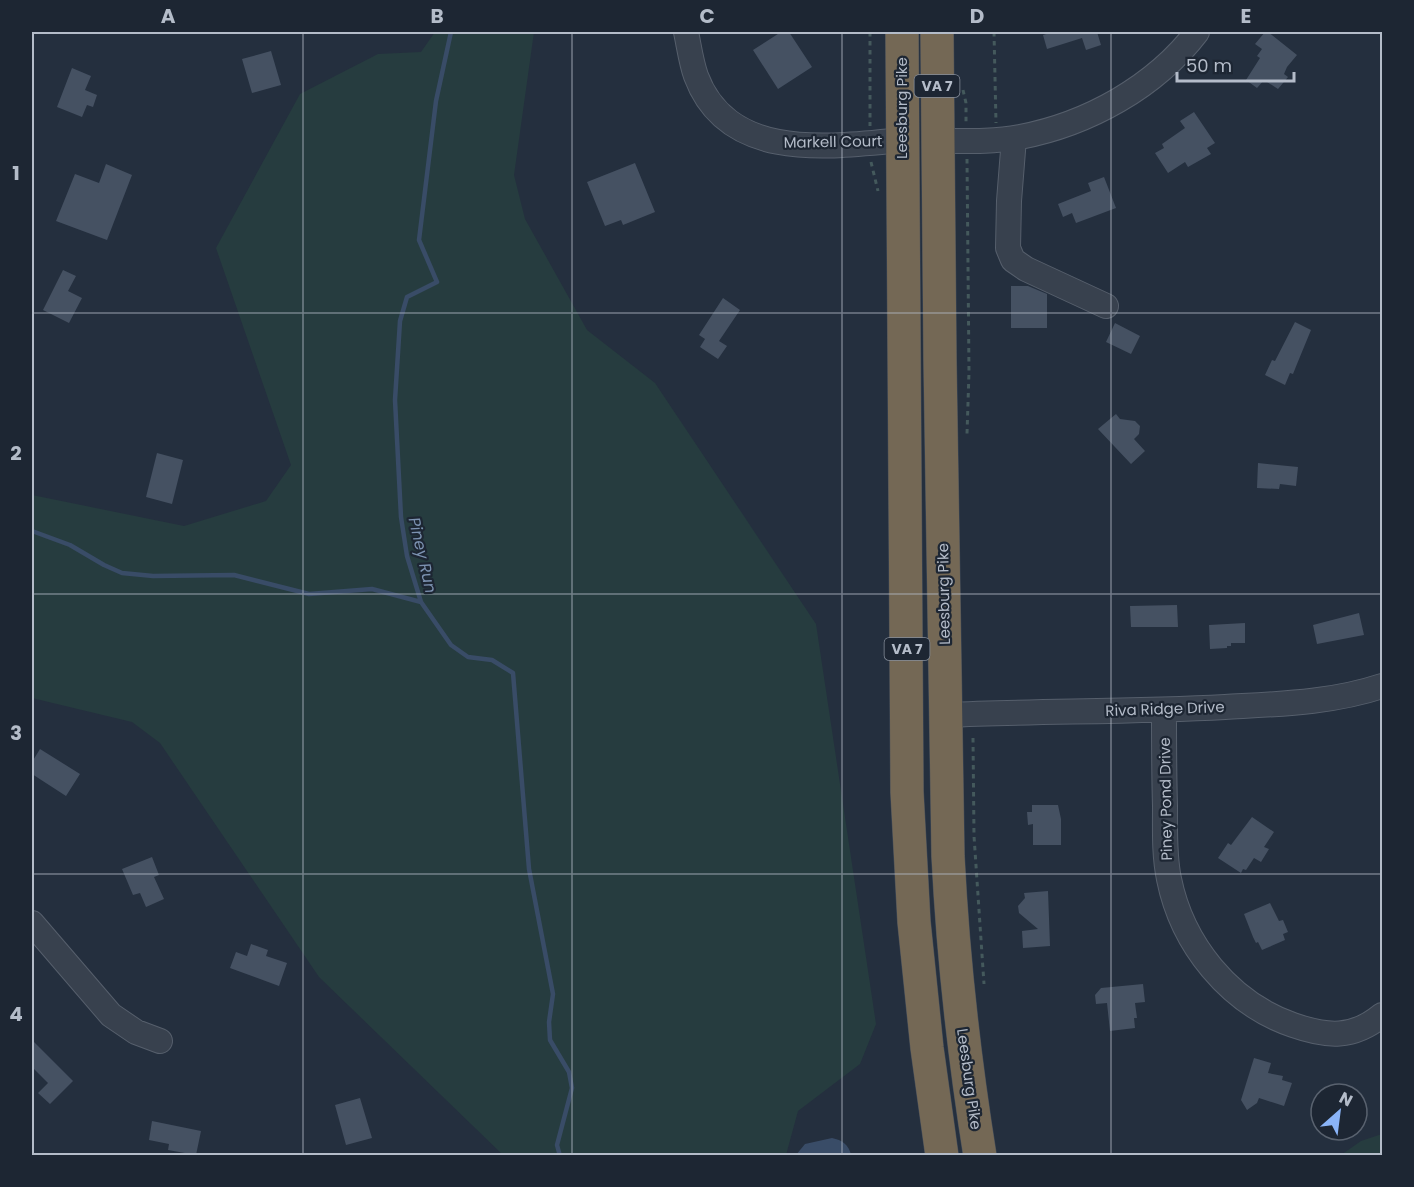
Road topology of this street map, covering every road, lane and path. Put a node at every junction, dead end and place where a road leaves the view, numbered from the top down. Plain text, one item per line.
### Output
1 (686, 32) edge
2 (870, 32) edge
3 (902, 32) edge
4 (917, 32) edge
5 (937, 32) edge
6 (994, 32) edge
7 (1197, 32) edge
8 (1006, 139) junction
9 (902, 140) junction
10 (938, 141) junction
11 (870, 143) junction
12 (1106, 306) dead end
13 (1383, 686) edge
14 (1164, 710) junction
15 (946, 714) junction
16 (973, 738) dead end
17 (32, 922) edge
18 (984, 985) dead end
19 (1383, 1015) edge
20 (160, 1041) dead end
21 (942, 1155) edge
22 (980, 1155) edge

1 - 11 street, Markell Court
2 - 11 path
3 - 9 highway, Leesburg Pike / VA 7
4 - 10 highway
5 - 10 highway, Leesburg Pike / VA 7
6 - 8 path
7 - 8 street
8 - 10 street
8 - 12 street
9 - 11 street, Markell Court
9 - 21 highway, Leesburg Pike / VA 7
10 - 15 highway, Leesburg Pike / VA 7
13 - 14 street, Riva Ridge Drive
14 - 15 street, Riva Ridge Drive
14 - 19 street, Piney Pond Drive
15 - 22 highway, Leesburg Pike / VA 7
16 - 18 path
17 - 20 street

